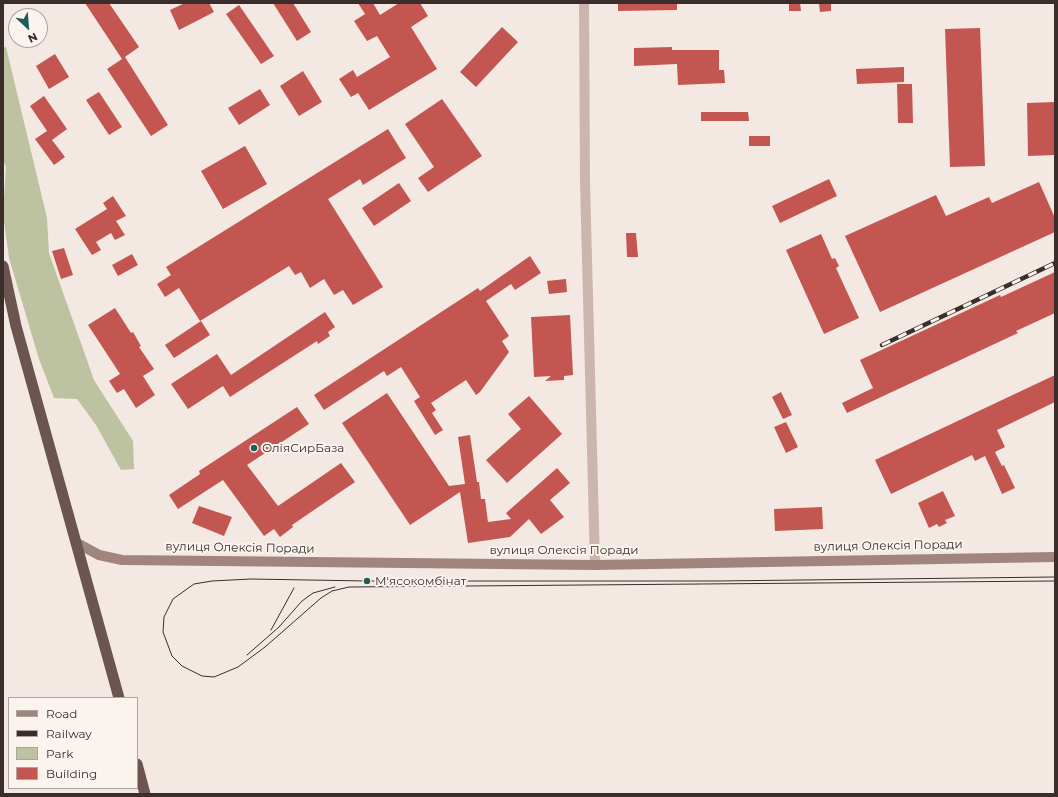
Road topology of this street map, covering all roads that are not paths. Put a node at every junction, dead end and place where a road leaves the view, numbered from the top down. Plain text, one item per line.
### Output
1 (584, 3) edge
2 (3, 266) edge
3 (76, 543) junction
4 (1055, 557) edge
5 (595, 565) junction
6 (119, 697) edge
7 (138, 767) edge
8 (146, 794) edge

1 - 5 street
2 - 3 highway
3 - 5 main road, вулиця Олексія Поради
3 - 6 highway
4 - 5 main road, вулиця Олексія Поради
7 - 8 highway

